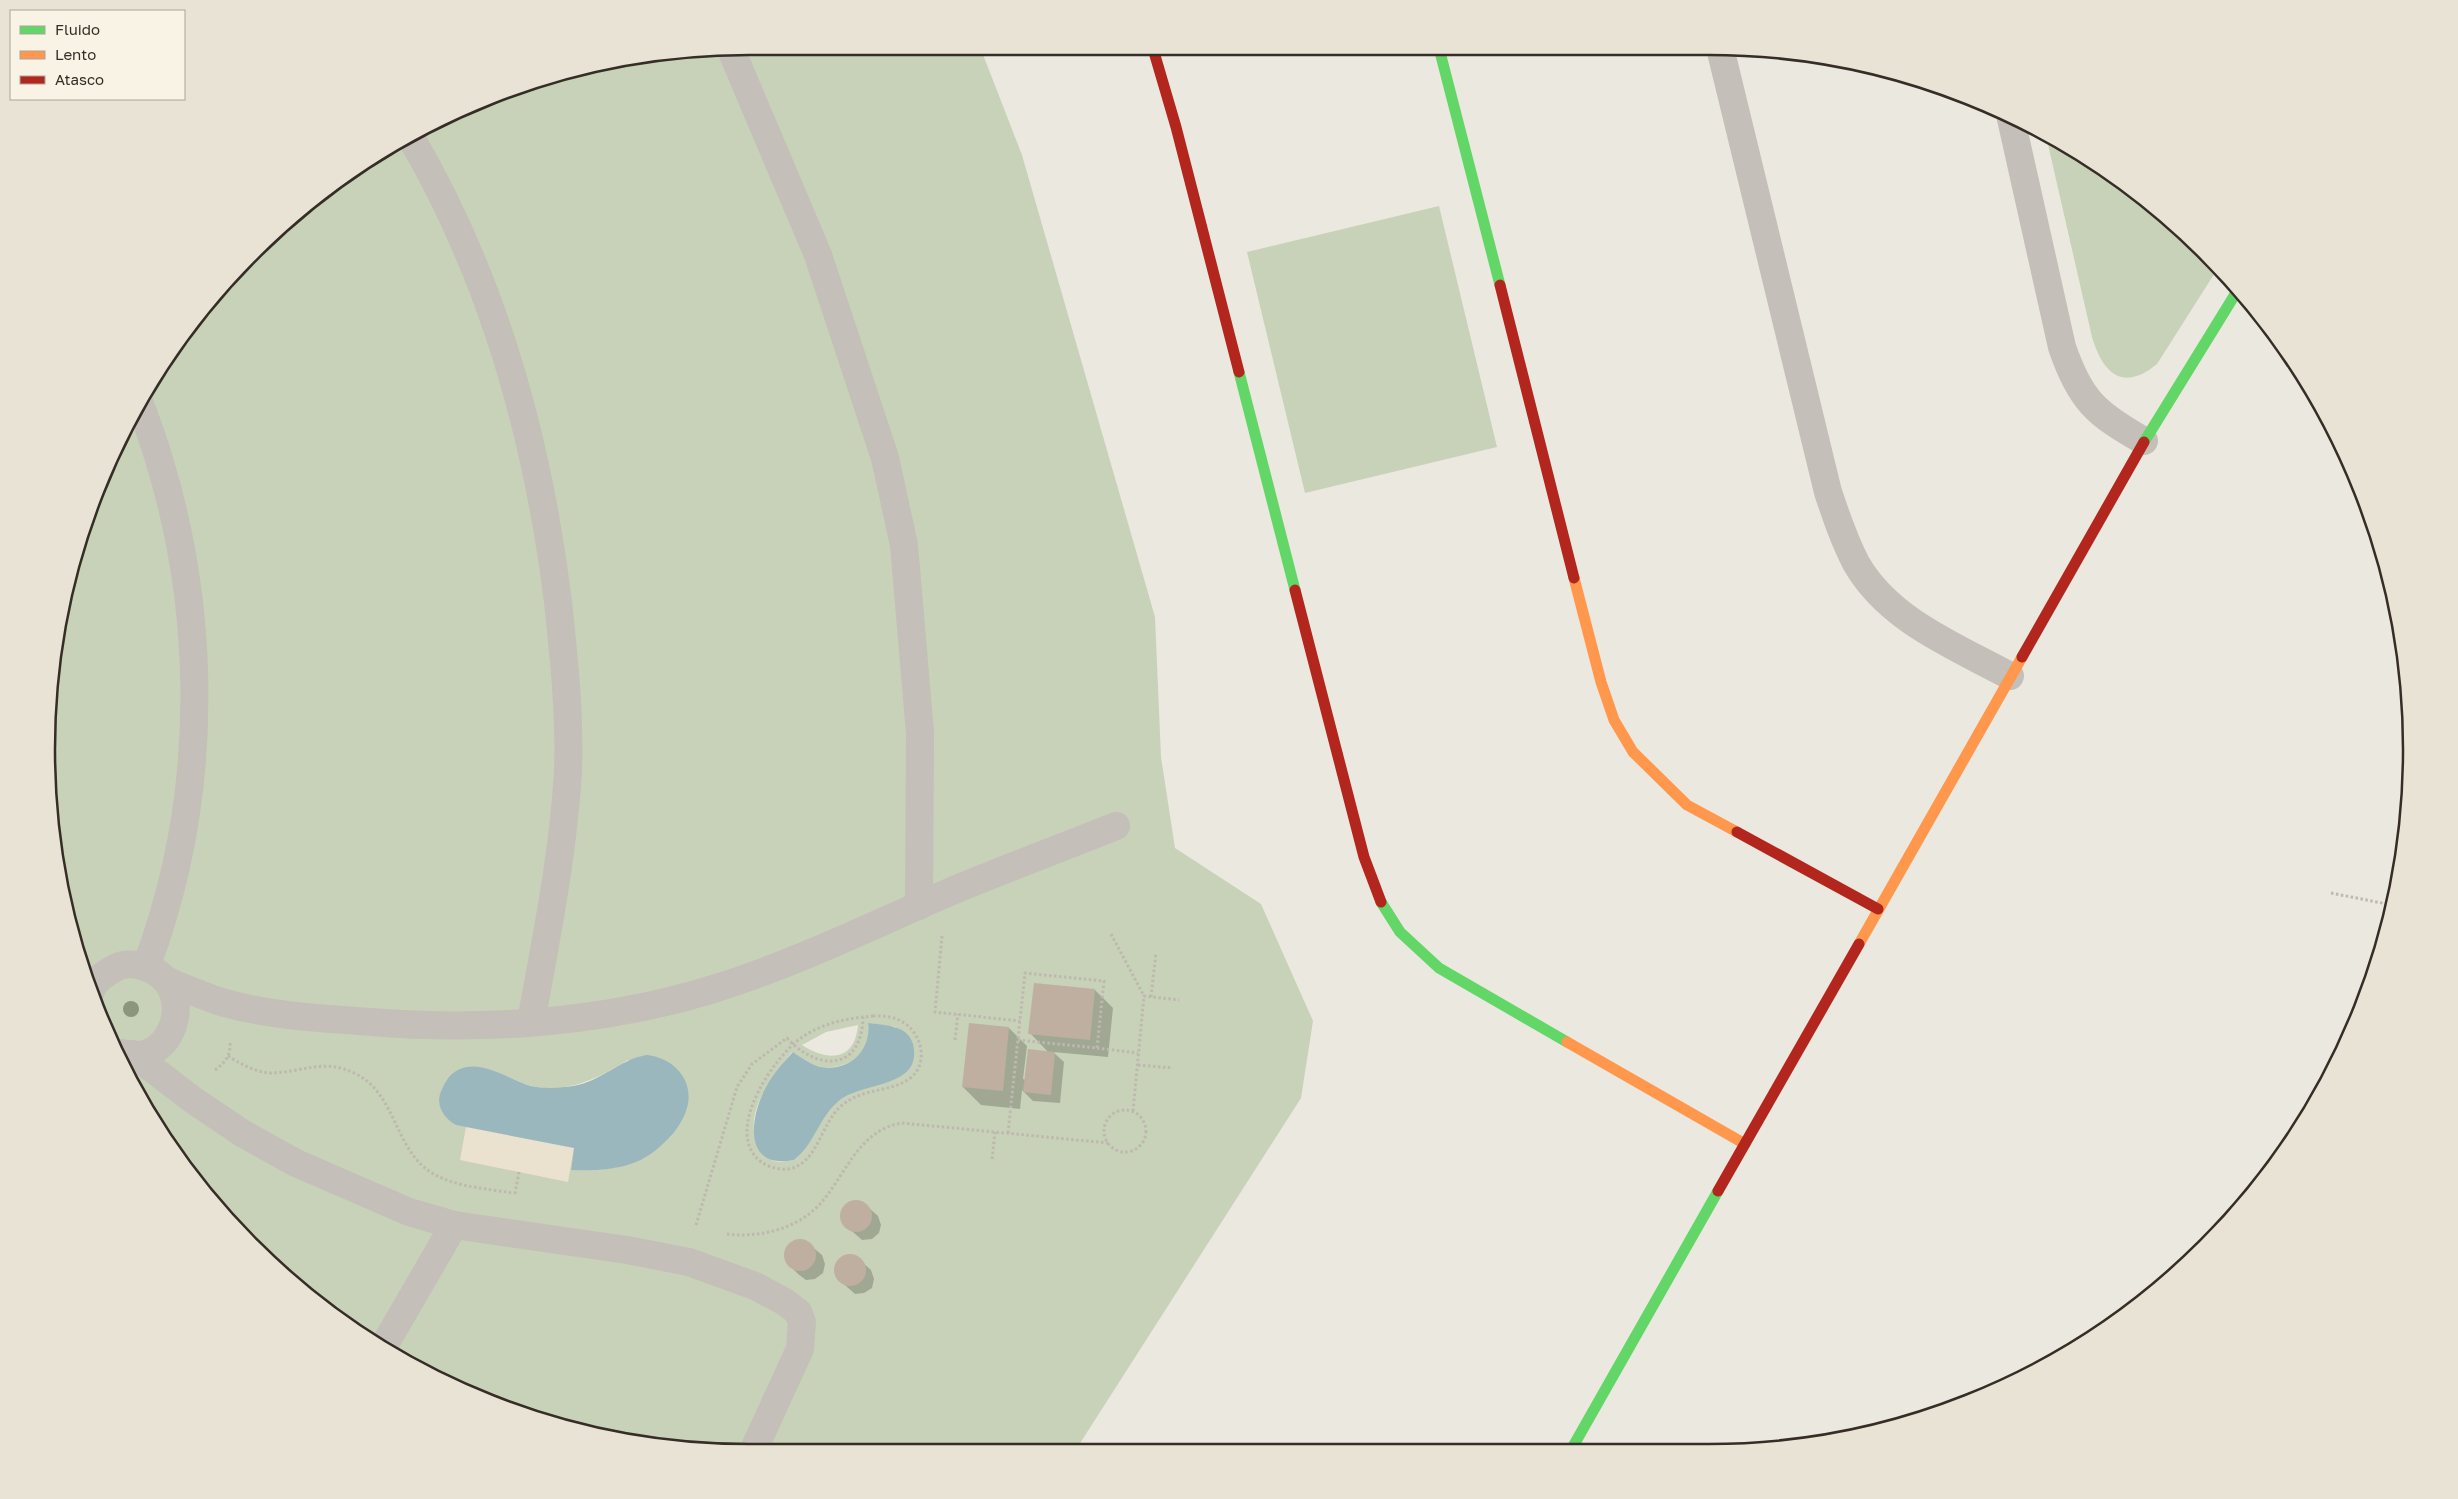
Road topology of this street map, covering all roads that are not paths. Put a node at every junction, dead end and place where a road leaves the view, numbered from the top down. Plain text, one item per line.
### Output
1 (733, 55) edge
2 (1155, 55) edge
3 (1441, 55) edge
4 (1722, 55) edge
5 (2012, 125) edge
6 (413, 142) edge
7 (2234, 296) edge
8 (143, 412) edge
9 (2144, 441) junction
10 (2010, 676) junction
11 (1116, 826) dead end
12 (918, 906) junction
13 (1878, 910) junction
14 (157, 974) junction
15 (96, 983) edge
16 (531, 1022) junction
17 (128, 1054) edge
18 (1745, 1144) junction
19 (454, 1225) junction
20 (387, 1342) edge
21 (756, 1444) edge
22 (1574, 1444) edge

1 - 12 street
2 - 18 street
3 - 13 street
4 - 10 street
5 - 9 street
6 - 16 street
7 - 9 street
8 - 14 street
9 - 10 street
10 - 13 street
11 - 12 street
12 - 16 street
13 - 18 street
14 - 15 street
14 - 16 street
14 - 17 street
17 - 19 street
18 - 22 street
19 - 20 street
19 - 21 street

